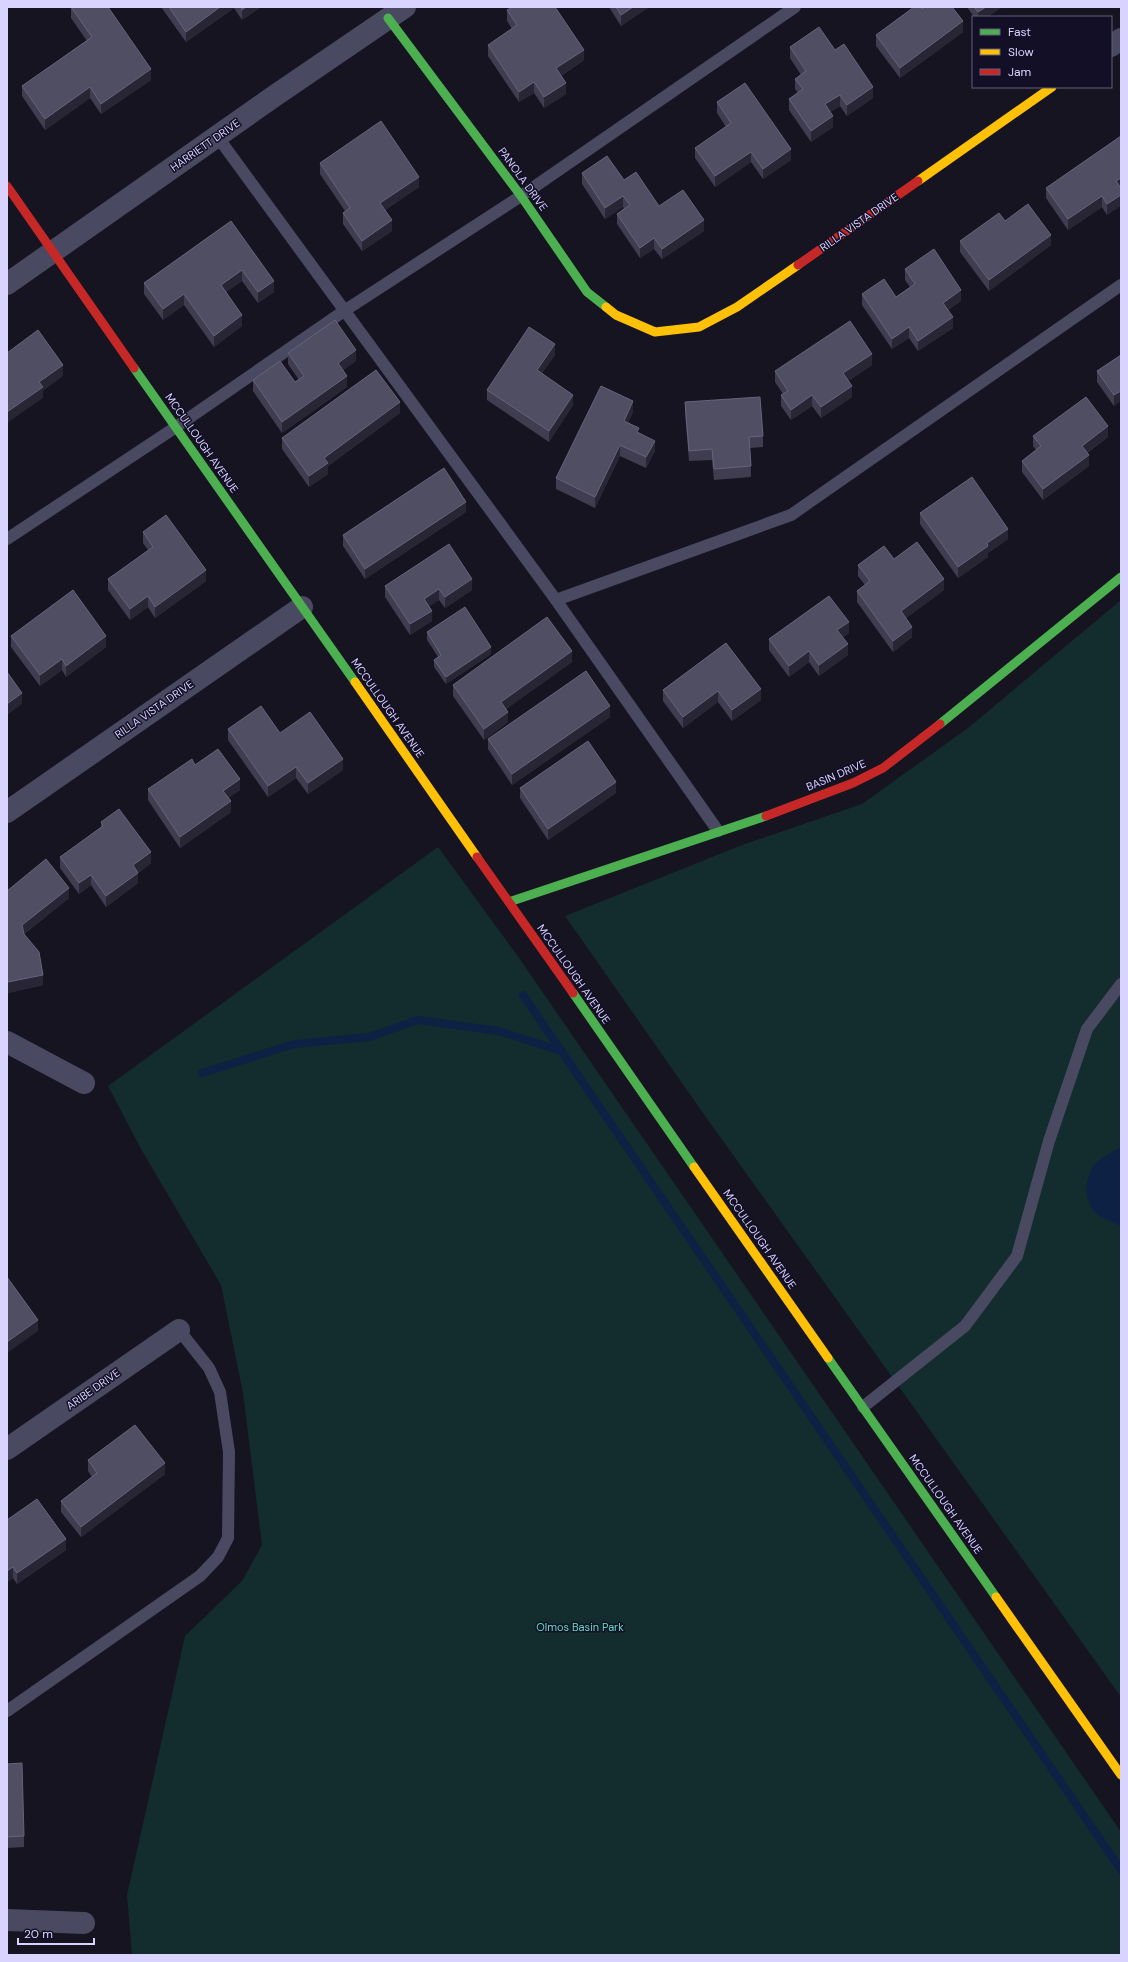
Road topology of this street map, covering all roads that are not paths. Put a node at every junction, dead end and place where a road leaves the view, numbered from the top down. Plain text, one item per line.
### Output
1 (795, 7) edge
2 (397, 13) edge
3 (1121, 39) edge
4 (1112, 45) edge
5 (1051, 88) edge
6 (217, 136) junction
7 (7, 186) edge
8 (521, 196) junction
9 (53, 252) junction
10 (7, 284) edge
11 (1121, 285) edge
12 (344, 311) junction
13 (655, 332) joint
14 (176, 427) junction
15 (7, 539) edge
16 (1121, 577) edge
17 (556, 600) junction
18 (302, 607) junction
19 (7, 812) edge
20 (718, 831) junction
21 (509, 902) junction
22 (1121, 984) edge
23 (7, 1042) edge
24 (84, 1083) dead end
25 (179, 1330) joint
26 (863, 1407) junction
27 (7, 1449) edge
28 (7, 1711) edge
29 (1121, 1775) edge
30 (7, 1920) edge
31 (84, 1923) dead end

1 - 8 lane
2 - 6 street, HARRIETT DRIVE
2 - 8 main road, PANOLA DRIVE
3 - 4 street
5 - 13 main road, RILLA VISTA DRIVE
6 - 9 street, HARRIETT DRIVE
6 - 12 lane
7 - 9 main road, MCCULLOUGH AVENUE
8 - 12 lane
8 - 13 main road, PANOLA DRIVE
9 - 10 street, HARRIETT DRIVE
9 - 14 main road, MCCULLOUGH AVENUE
11 - 17 lane
12 - 14 lane
12 - 17 lane
14 - 15 lane
14 - 18 main road, MCCULLOUGH AVENUE
16 - 20 main road, BASIN DRIVE
17 - 20 lane
18 - 19 street, RILLA VISTA DRIVE
18 - 21 main road, MCCULLOUGH AVENUE
20 - 21 main road, BASIN DRIVE
21 - 26 main road, MCCULLOUGH AVENUE
22 - 26 lane
23 - 24 street
25 - 27 street, ARIBE DRIVE
25 - 28 lane
26 - 29 main road, MCCULLOUGH AVENUE
30 - 31 street

